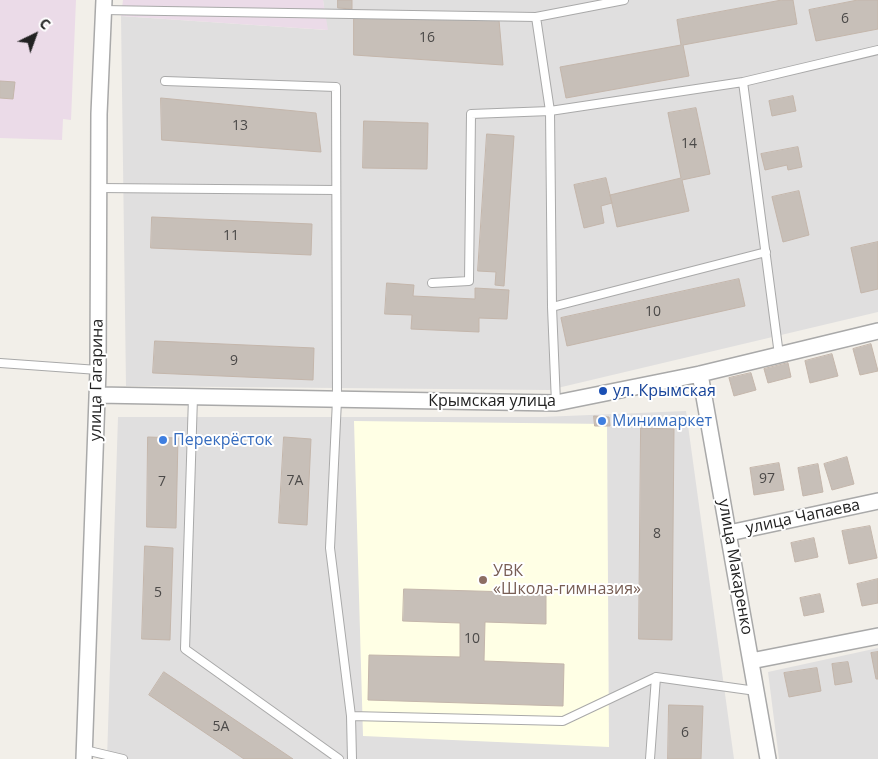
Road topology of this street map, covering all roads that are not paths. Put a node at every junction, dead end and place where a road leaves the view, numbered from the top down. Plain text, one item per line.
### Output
1 (624, 0) edge
2 (103, 5) edge
3 (536, 17) junction
4 (878, 50) edge
5 (165, 81) dead end
6 (743, 82) junction
7 (550, 111) junction
8 (99, 188) junction
9 (336, 190) junction
10 (766, 252) junction
11 (432, 283) dead end
12 (552, 307) junction
13 (878, 331) edge
14 (779, 355) junction
15 (0, 363) edge
16 (98, 370) junction
17 (700, 374) junction
18 (97, 395) junction
19 (194, 397) junction
20 (337, 400) junction
21 (556, 403) junction
22 (878, 501) edge
23 (729, 533) junction
24 (878, 636) edge
25 (751, 661) junction
26 (656, 677) junction
27 (756, 691) junction
28 (351, 716) junction
29 (84, 755) edge
30 (123, 759) edge
31 (339, 759) edge
32 (352, 759) edge
33 (650, 759) edge
34 (768, 759) edge

1 - 3 lane
2 - 3 lane
2 - 8 street, улица Гагарина
3 - 7 lane
4 - 6 lane
5 - 9 lane
6 - 7 lane
6 - 10 lane
7 - 11 lane
7 - 12 lane
8 - 9 lane
8 - 16 street, улица Гагарина
9 - 20 lane
10 - 12 lane
10 - 14 lane
12 - 21 lane
13 - 14 street, Крымская улица
14 - 17 street, Крымская улица
15 - 16 lane
16 - 18 street, улица Гагарина
17 - 21 street, Крымская улица
17 - 23 street, улица Макаренко
18 - 19 street, Крымская улица
18 - 29 street, улица Гагарина
19 - 20 street, Крымская улица
19 - 31 lane
20 - 21 street, Крымская улица
20 - 28 lane
22 - 23 street, улица Чапаева
23 - 25 street, улица Макаренко
24 - 25 street
25 - 27 street, улица Макаренко
26 - 27 lane
26 - 28 lane
26 - 33 lane
27 - 34 street, улица Макаренко
28 - 32 lane
29 - 30 lane

